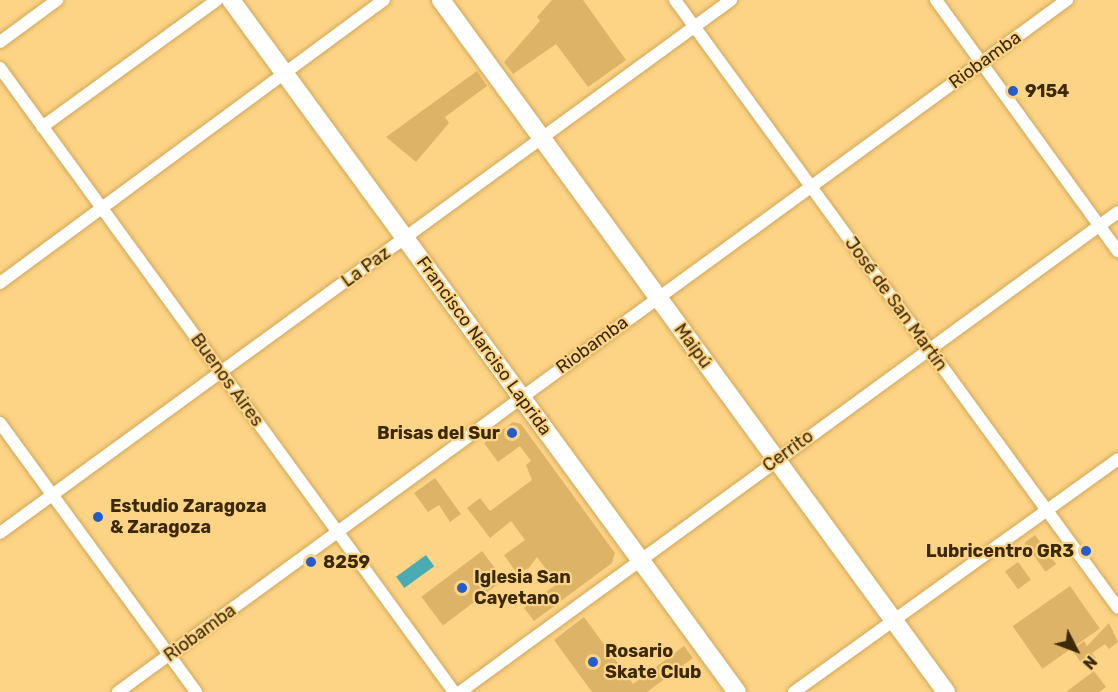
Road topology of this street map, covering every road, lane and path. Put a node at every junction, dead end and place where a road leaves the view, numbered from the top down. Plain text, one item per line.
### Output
1 (57, 0) edge
2 (217, 0) edge
3 (231, 0) edge
4 (384, 0) edge
5 (441, 0) edge
6 (675, 0) edge
7 (731, 0) edge
8 (936, 0) edge
9 (1067, 0) edge
10 (694, 27) junction
11 (0, 42) edge
12 (981, 62) junction
13 (0, 68) edge
14 (284, 73) junction
15 (42, 127) junction
16 (542, 138) junction
17 (811, 186) junction
18 (102, 209) junction
19 (1118, 212) edge
20 (1099, 226) junction
21 (405, 238) junction
22 (1118, 251) edge
23 (0, 283) edge
24 (658, 297) junction
25 (929, 349) junction
26 (221, 372) junction
27 (521, 397) junction
28 (0, 423) edge
29 (1118, 459) edge
30 (776, 460) junction
31 (52, 495) junction
32 (1047, 510) junction
33 (0, 533) edge
34 (338, 533) junction
35 (640, 559) junction
36 (1118, 608) edge
37 (893, 620) junction
38 (169, 655) junction
39 (118, 692) edge
40 (196, 692) edge
41 (454, 692) edge
42 (460, 692) edge
43 (737, 692) edge
44 (794, 692) edge
45 (945, 692) edge

1 - 11 street
2 - 15 street
3 - 14 main road, Francisco Narciso Laprida
4 - 14 street
5 - 16 main road, Maipú
6 - 10 street, José de San Martín
7 - 10 street, La Paz
8 - 12 street
9 - 12 street, Riobamba
10 - 16 street, La Paz
10 - 17 street, José de San Martín
12 - 17 street, Riobamba
12 - 20 street
13 - 15 street, Buenos Aires
14 - 18 street
14 - 21 main road, Francisco Narciso Laprida
15 - 18 street, Buenos Aires
16 - 21 street, La Paz
16 - 24 main road, Maipú
17 - 24 street, Riobamba
17 - 25 street, José de San Martín
18 - 23 street
18 - 26 street, Buenos Aires
19 - 20 street, Cerrito
20 - 22 street
20 - 25 street, Cerrito
21 - 26 street, La Paz
21 - 27 main road, Francisco Narciso Laprida
24 - 27 street, Riobamba
24 - 30 main road, Maipú
25 - 30 street, Cerrito
25 - 32 street, José de San Martín
26 - 31 street, La Paz
26 - 34 street, Buenos Aires
27 - 34 street, Riobamba
27 - 35 main road, Francisco Narciso Laprida
28 - 31 street
29 - 32 street
30 - 35 street, Cerrito
30 - 37 main road, Maipú
31 - 33 street, La Paz
31 - 38 street
32 - 36 street, José de San Martín
32 - 37 street
34 - 38 street, Riobamba
34 - 41 street, Buenos Aires
35 - 42 street, Cerrito
35 - 43 main road, Francisco Narciso Laprida
37 - 44 street
37 - 45 main road, Maipú
38 - 39 street, Riobamba
38 - 40 street

